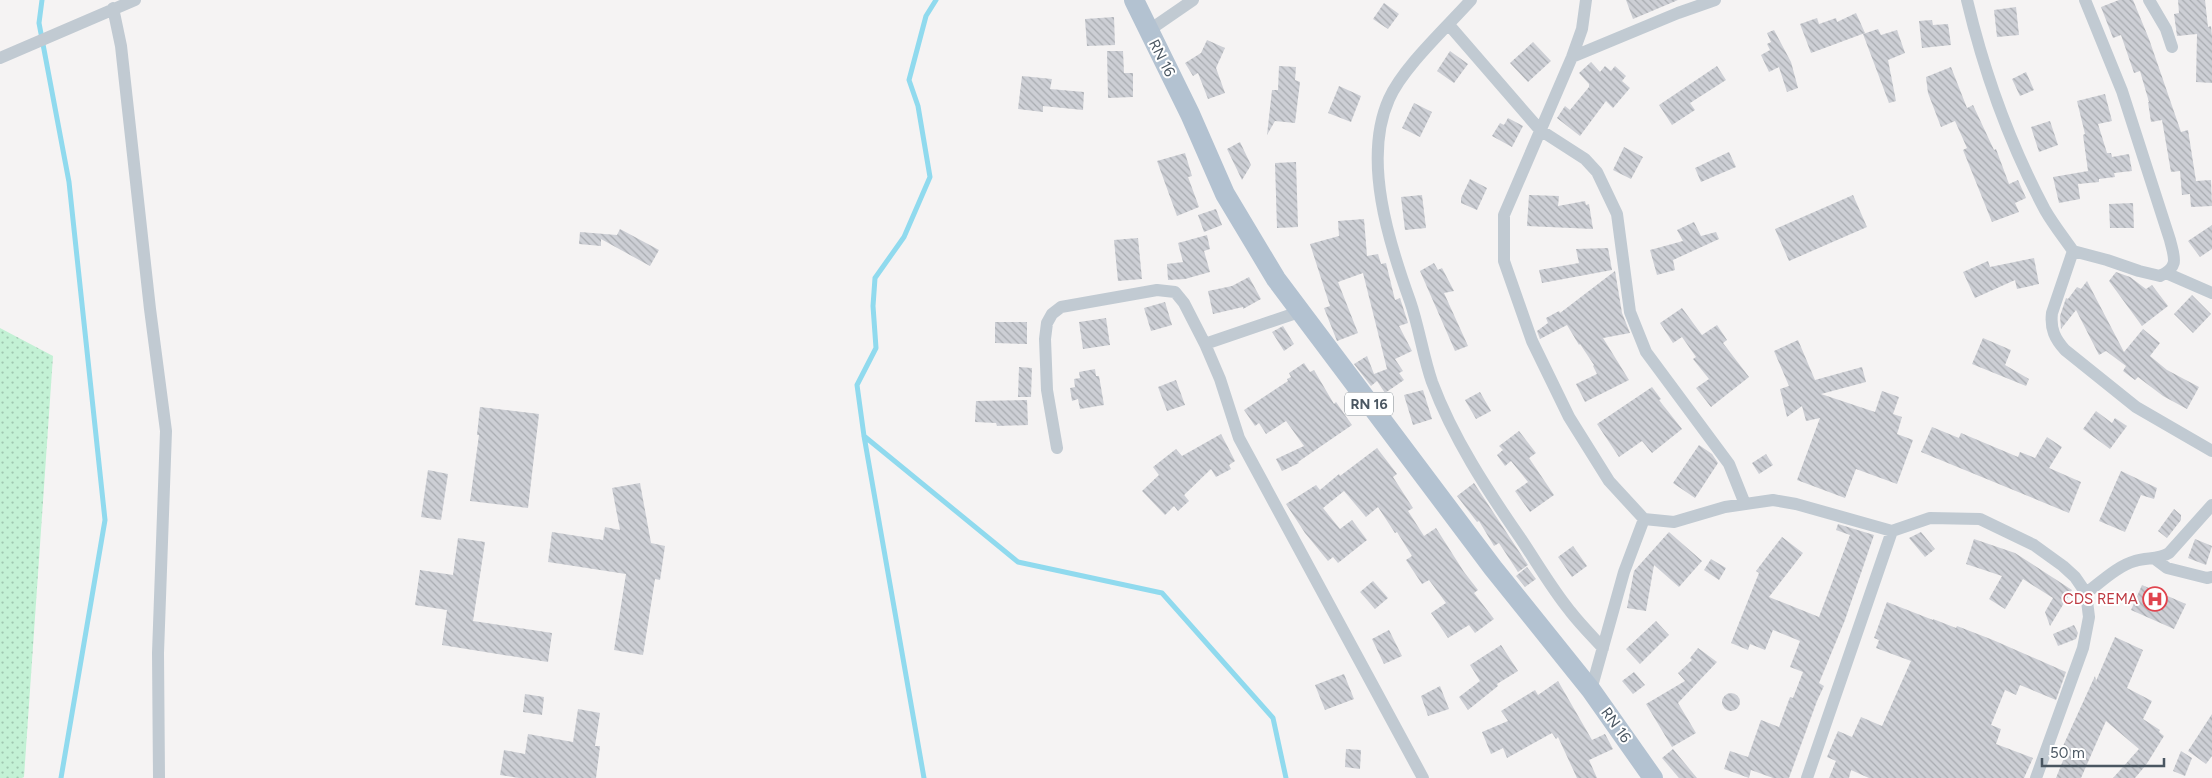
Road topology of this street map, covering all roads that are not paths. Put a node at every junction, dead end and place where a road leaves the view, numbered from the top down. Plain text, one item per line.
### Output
1 (135, 0) edge
2 (1134, 0) edge
3 (1193, 0) edge
4 (1471, 0) edge
5 (1586, 0) edge
6 (1715, 0) edge
7 (1966, 0) edge
8 (2085, 0) edge
9 (2149, 0) edge
10 (113, 8) junction
11 (1449, 25) junction
12 (1148, 31) junction
13 (2172, 47) dead end
14 (1572, 57) junction
15 (0, 58) edge
16 (1540, 130) junction
17 (2072, 251) junction
18 (2166, 273) junction
19 (2212, 293) edge
20 (1299, 312) junction
21 (1205, 344) junction
22 (1057, 448) dead end
23 (2212, 451) edge
24 (1745, 504) junction
25 (2212, 505) edge
26 (1644, 519) junction
27 (1892, 531) junction
28 (2155, 558) junction
29 (2212, 577) edge
30 (2086, 593) junction
31 (1602, 648) junction
32 (1590, 690) junction
33 (159, 778) edge
34 (1423, 778) edge
35 (1653, 778) edge
36 (1806, 778) edge
37 (2036, 778) edge

1 - 10 street
2 - 12 main road, RN 16 / RN 16
3 - 12 street
4 - 11 street
5 - 14 street
6 - 14 street
7 - 17 street
8 - 18 street
9 - 13 street
10 - 15 street
10 - 33 street
11 - 16 street
11 - 31 street
12 - 20 main road, RN 16 / RN 16
14 - 16 street
16 - 24 street
16 - 26 street
17 - 18 street
17 - 23 street
18 - 19 street
20 - 21 street
20 - 32 main road, RN 16 / RN 16
21 - 22 street
21 - 34 street
24 - 26 street
24 - 27 street
25 - 28 street
26 - 31 street
27 - 30 street
27 - 36 street
28 - 29 street
28 - 30 street
30 - 37 street
31 - 32 street
32 - 35 main road, RN 16 / RN 16

